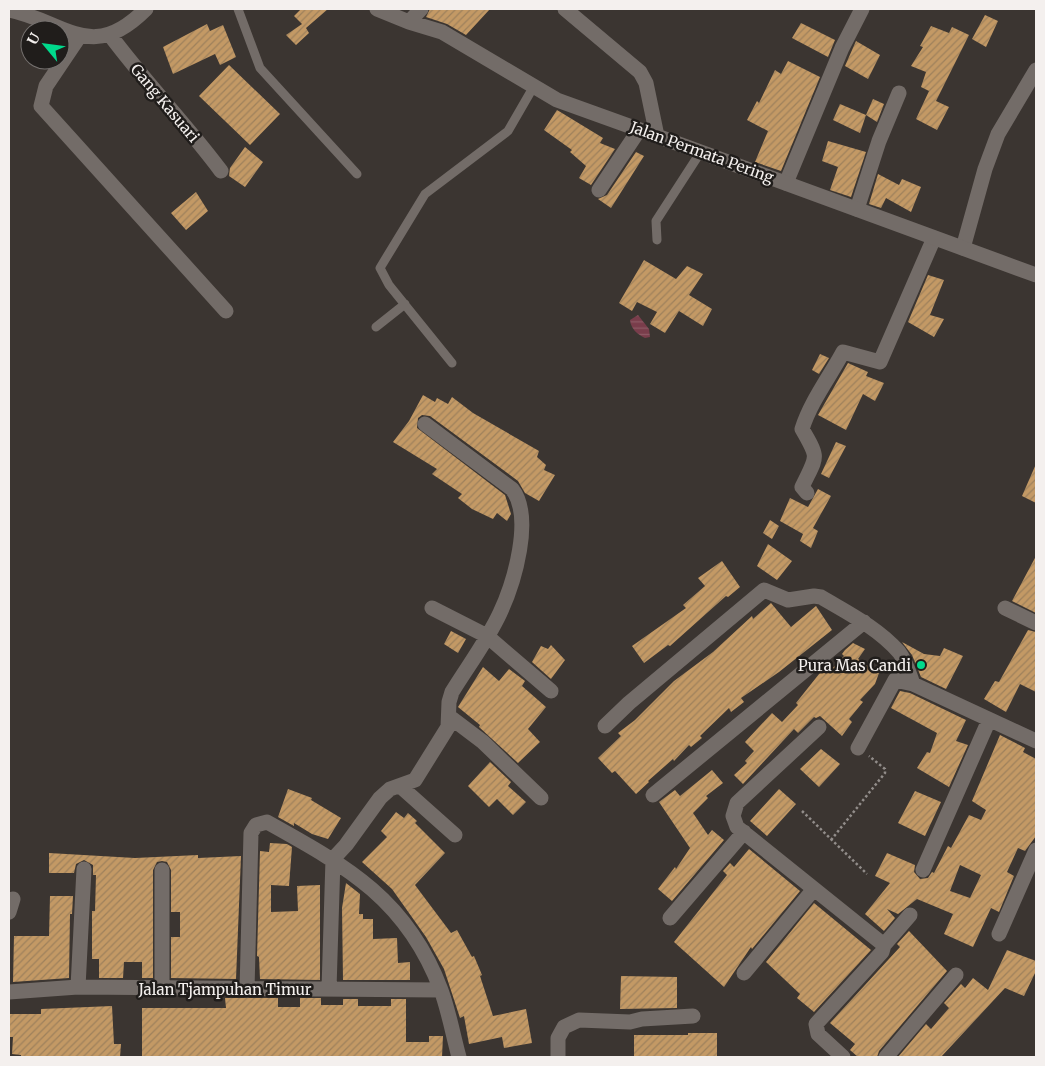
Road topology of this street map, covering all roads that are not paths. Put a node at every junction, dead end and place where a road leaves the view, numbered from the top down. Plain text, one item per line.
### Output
1 (146, 9) edge
2 (238, 9) edge
3 (377, 9) edge
4 (420, 9) edge
5 (565, 9) edge
6 (862, 9) edge
7 (9, 10) edge
8 (409, 22) junction
9 (110, 35) junction
10 (79, 37) junction
11 (1036, 70) edge
12 (534, 86) junction
13 (899, 93) dead end
14 (639, 130) junction
15 (656, 136) junction
16 (700, 153) junction
17 (221, 171) dead end
18 (357, 174) dead end
19 (786, 183) junction
20 (599, 190) dead end
21 (857, 209) junction
22 (934, 238) junction
23 (657, 240) dead end
24 (963, 248) junction
25 (1036, 275) edge
26 (405, 304) junction
27 (226, 311) dead end
28 (376, 327) dead end
29 (452, 363) dead end
30 (425, 424) dead end
31 (807, 493) dead end
32 (432, 608) dead end
33 (1005, 608) dead end
34 (864, 622) junction
35 (1036, 623) edge
36 (487, 636) junction
37 (913, 684) junction
38 (551, 691) dead end
39 (450, 717) junction
40 (988, 720) junction
41 (605, 726) dead end
42 (819, 727) dead end
43 (1036, 741) edge
44 (858, 748) road end
45 (400, 786) junction
46 (653, 795) dead end
47 (541, 798) dead end
48 (744, 832) junction
49 (455, 834) dead end
50 (1036, 850) edge
51 (333, 859) junction
52 (84, 869) dead end
53 (162, 870) dead end
54 (923, 870) dead end
55 (814, 889) junction
56 (910, 915) dead end
57 (670, 918) dead end
58 (999, 934) dead end
59 (884, 945) junction
60 (744, 972) dead end
61 (956, 974) dead end
62 (78, 988) junction
63 (162, 988) junction
64 (329, 989) junction
65 (247, 990) junction
66 (441, 990) junction
67 (9, 992) edge
68 (693, 1016) dead end
69 (459, 1057) edge
70 (558, 1057) edge
71 (843, 1057) edge
72 (886, 1057) edge

1 - 9 street
2 - 18 lane
3 - 8 street, Jalan Permata Pering
4 - 8 street
5 - 15 street
6 - 19 street
7 - 10 street
8 - 12 street, Jalan Permata Pering
9 - 10 street
9 - 17 street, Gang Kasuari
10 - 27 street
11 - 24 street
12 - 14 street, Jalan Permata Pering
12 - 26 lane
13 - 21 street
14 - 15 street, Jalan Permata Pering
14 - 20 street
15 - 16 street, Jalan Permata Pering
16 - 19 street, Jalan Permata Pering
16 - 23 lane
19 - 21 street, Jalan Permata Pering
21 - 22 street, Jalan Permata Pering
22 - 24 street, Jalan Permata Pering
22 - 31 street
24 - 25 street, Jalan Permata Pering
26 - 28 lane
26 - 29 lane
30 - 36 street
32 - 36 street
33 - 35 street
34 - 37 street
34 - 41 street
34 - 46 street
36 - 38 street
36 - 39 street
37 - 40 street
37 - 44 street
39 - 45 street
39 - 47 street
40 - 43 street
40 - 54 street
42 - 48 street
45 - 49 street
45 - 51 street
48 - 55 street
48 - 57 street
50 - 58 street
51 - 64 street
51 - 65 street
51 - 66 street
52 - 62 street
53 - 63 street
55 - 59 street
55 - 60 street
56 - 59 street
59 - 71 street
61 - 72 street
62 - 63 street, Jalan Tjampuhan Timur
62 - 67 street, Jalan Tjampuhan Timur
63 - 65 street, Jalan Tjampuhan Timur
64 - 65 street, Jalan Tjampuhan Timur
64 - 66 street, Jalan Tjampuhan Timur
66 - 69 street
68 - 70 street

